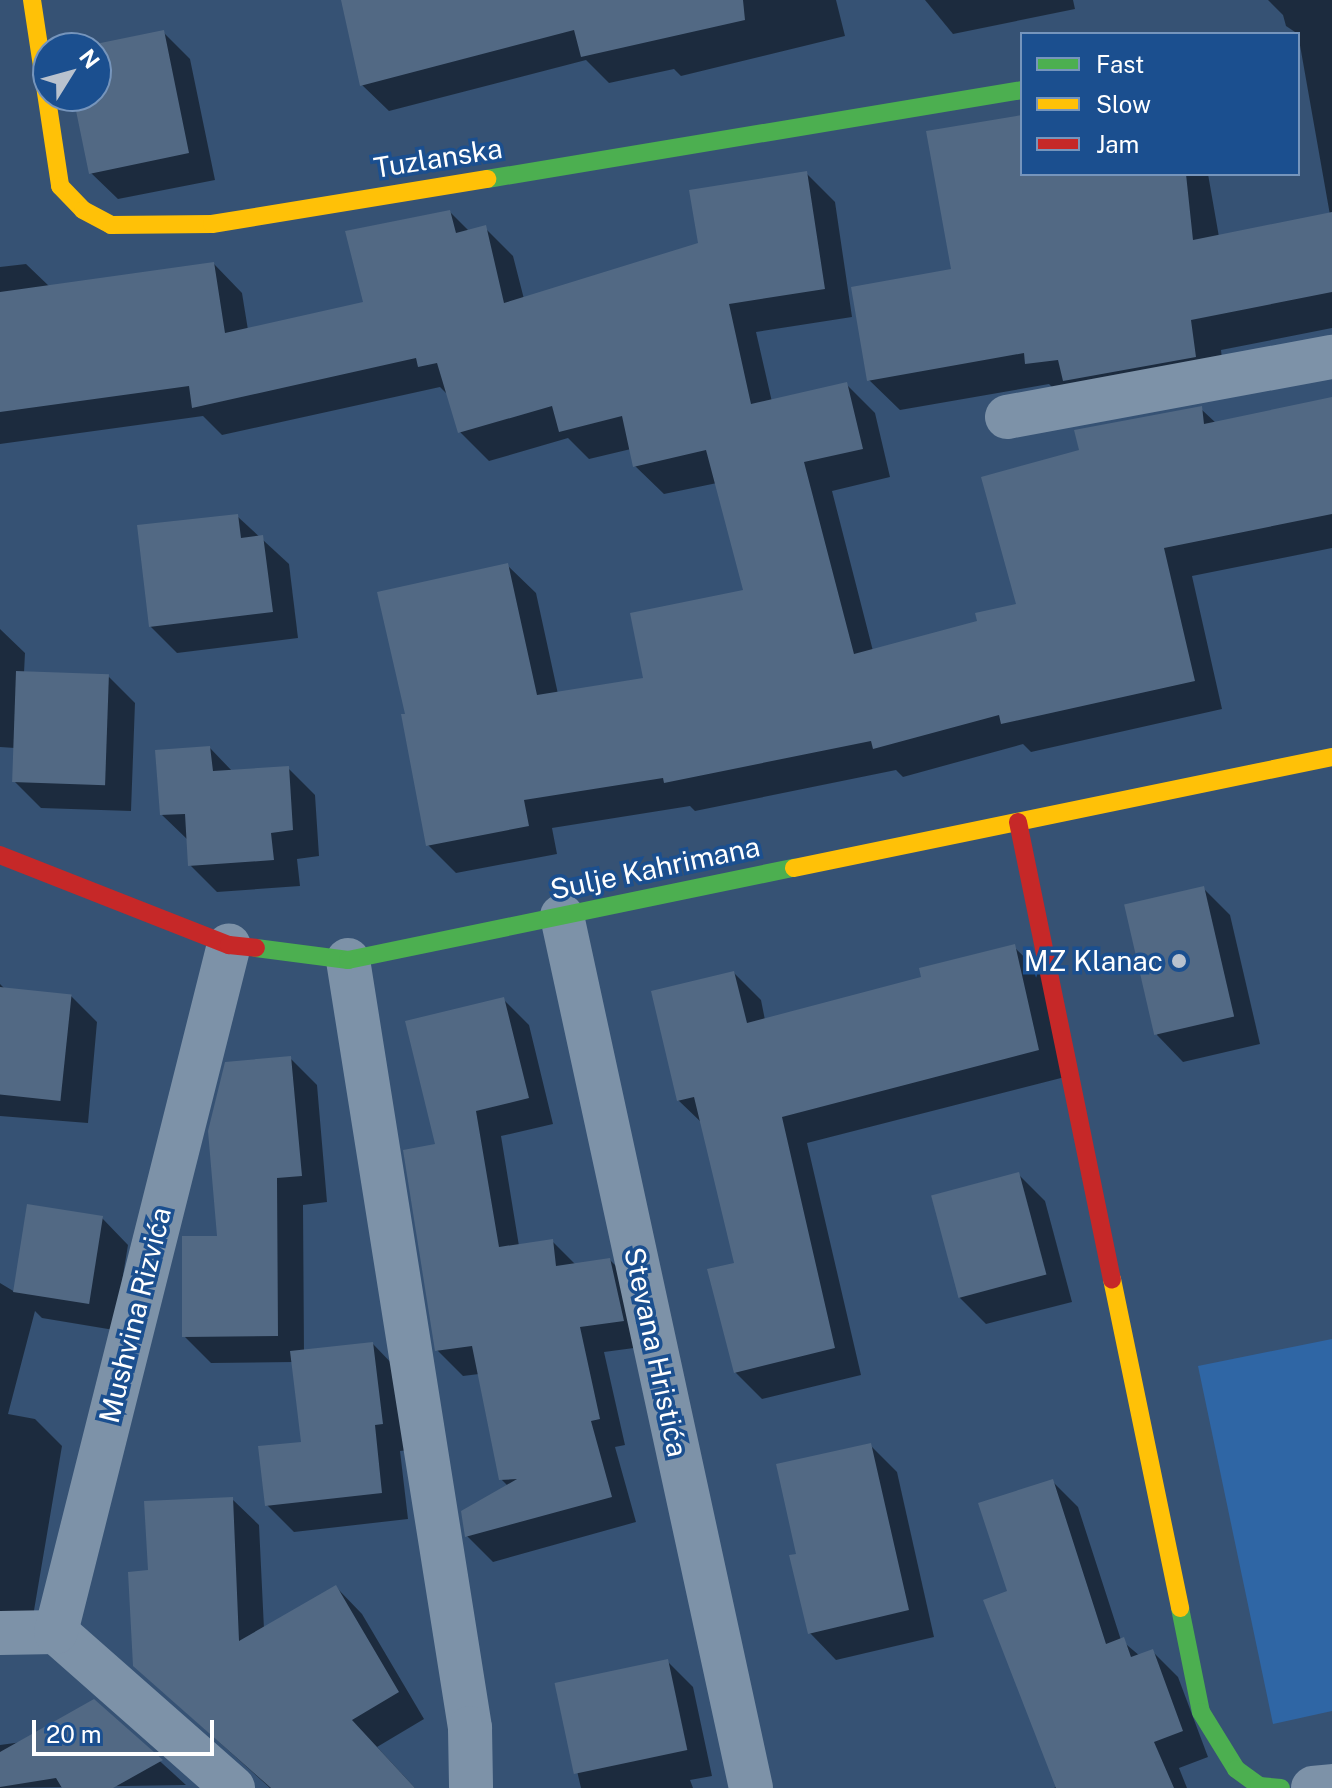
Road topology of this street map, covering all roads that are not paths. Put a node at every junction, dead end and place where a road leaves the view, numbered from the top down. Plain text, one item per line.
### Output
1 (32, 0) edge
2 (1020, 90) edge
3 (1332, 357) edge
4 (1007, 417) dead end
5 (1332, 757) edge
6 (1018, 822) junction
7 (0, 855) edge
8 (562, 916) junction
9 (229, 945) junction
10 (348, 960) junction
11 (56, 1632) junction
12 (0, 1633) edge
13 (1332, 1786) edge
14 (233, 1788) edge
15 (471, 1788) edge
16 (751, 1788) edge
17 (1281, 1788) edge
18 (1313, 1788) edge

1 - 2 street, Tuzlanska
3 - 4 street
5 - 6 street, Sulje Kahrimana
6 - 8 street, Sulje Kahrimana
6 - 17 street
7 - 9 street, Sulje Kahrimana
8 - 10 street, Sulje Kahrimana
8 - 16 street, Stevana Hristića
9 - 10 street, Sulje Kahrimana
9 - 11 street, Mushvina Rizvića
10 - 15 street
11 - 12 street
11 - 14 street
13 - 18 street

